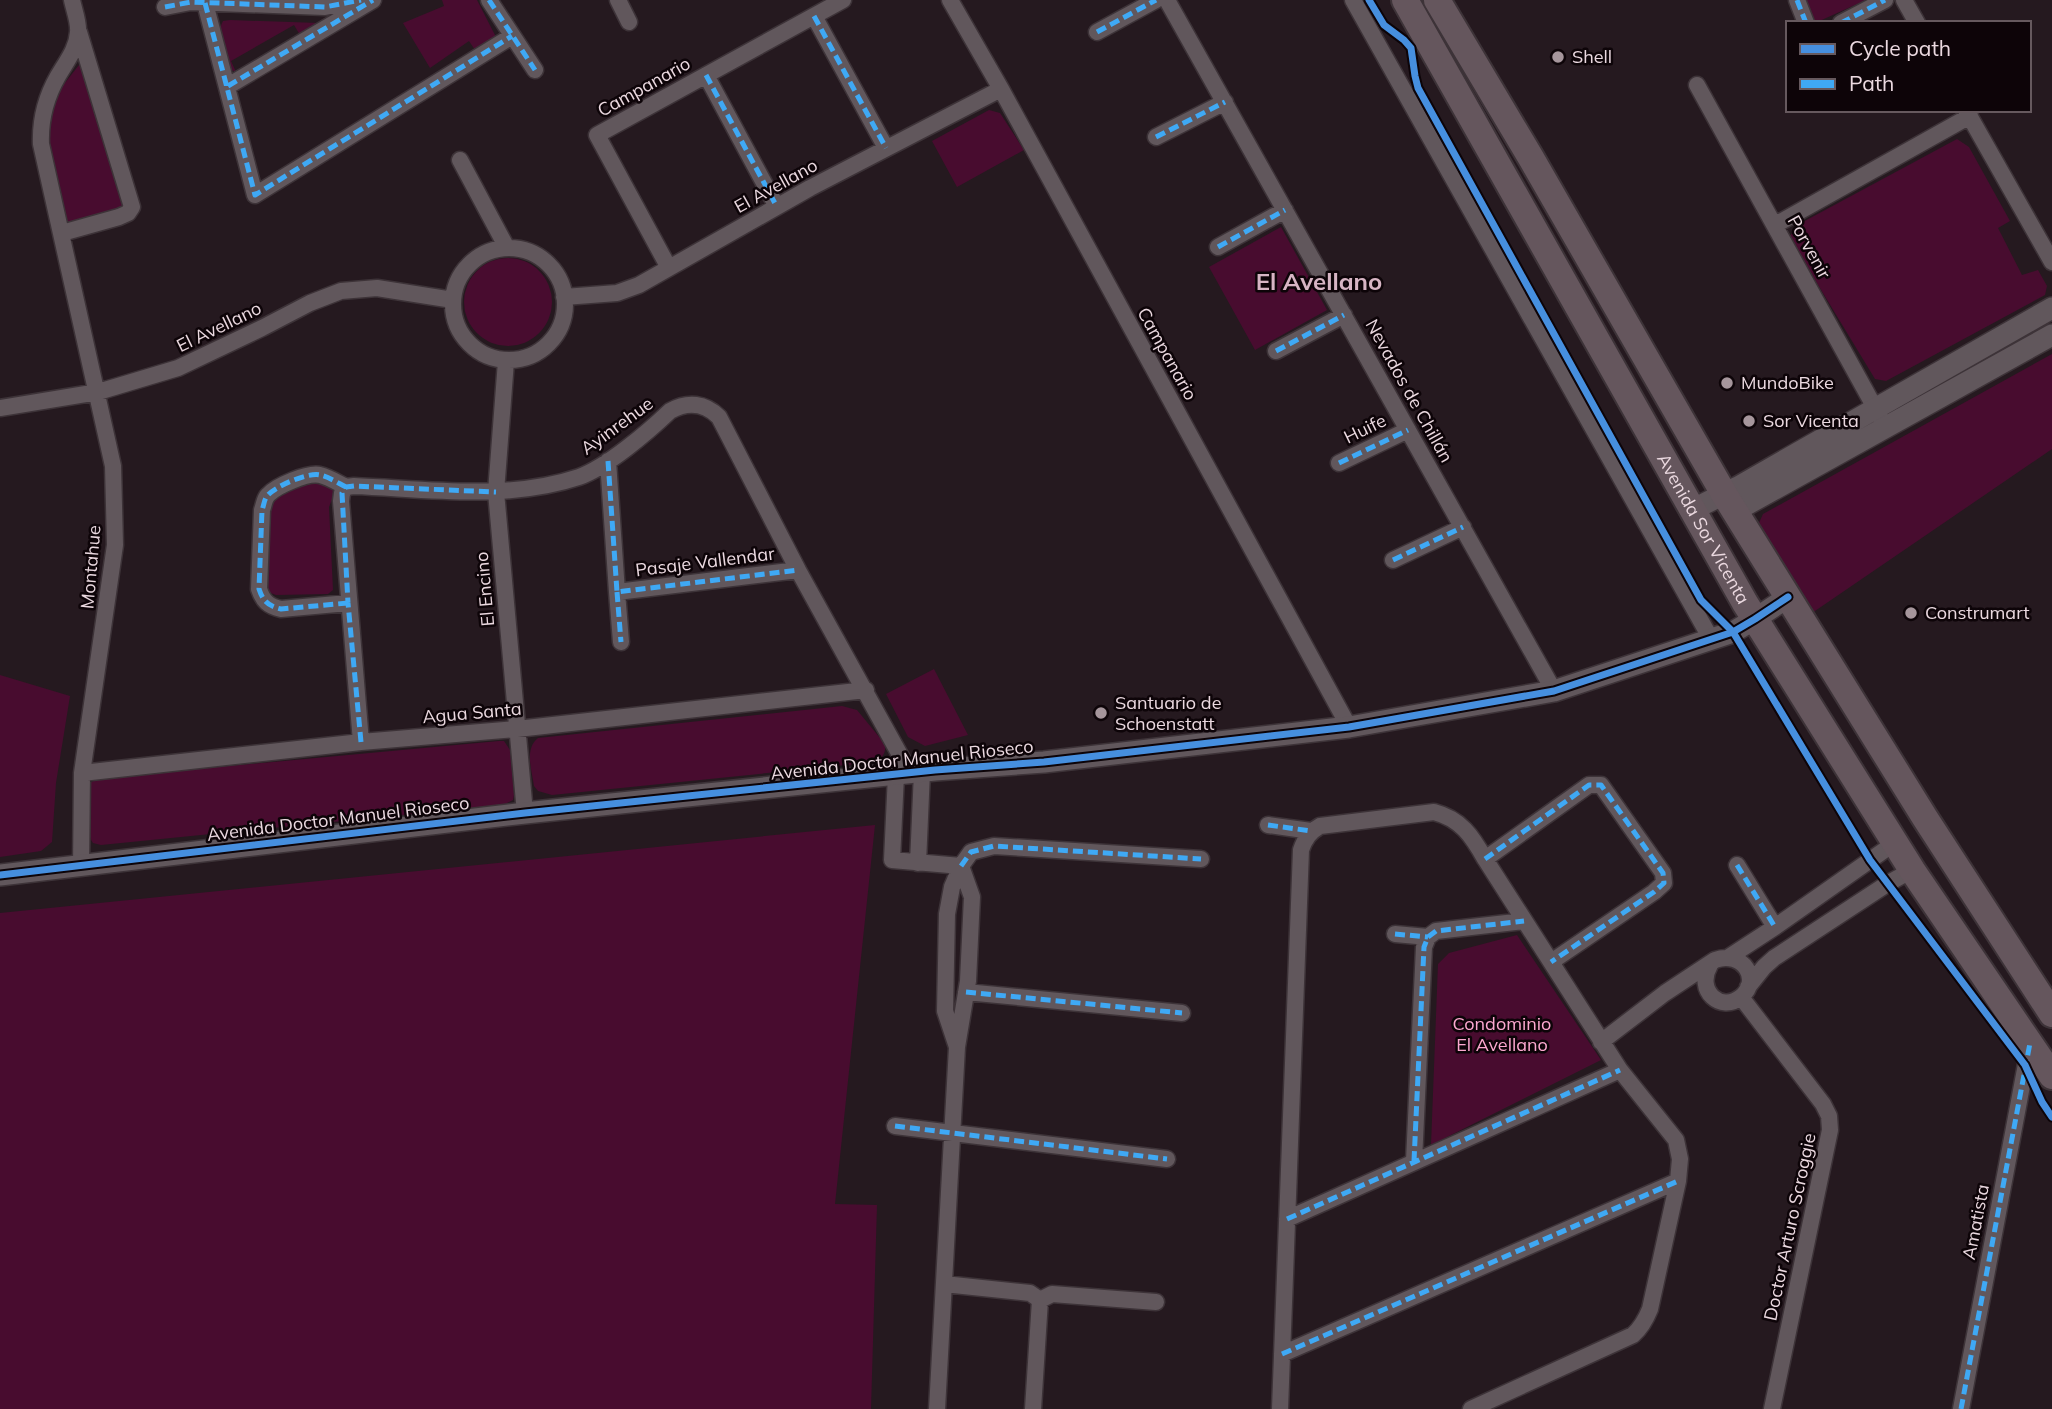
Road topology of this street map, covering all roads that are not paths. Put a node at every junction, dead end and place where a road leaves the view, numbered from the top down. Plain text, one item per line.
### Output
1 (72, 0) edge
2 (361, 0) edge
3 (373, 0) edge
4 (489, 0) edge
5 (618, 0) edge
6 (843, 0) edge
7 (950, 0) edge
8 (1156, 0) edge
9 (1167, 0) edge
10 (1353, 0) edge
11 (1405, 0) edge
12 (1437, 0) edge
13 (1797, 0) edge
14 (1885, 0) edge
15 (1904, 0) edge
16 (205, 3) junction
17 (165, 7) dead end
18 (814, 16) junction
19 (1805, 21) edge
20 (1845, 21) edge
21 (1916, 21) edge
22 (629, 22) dead end
23 (79, 30) junction
24 (1097, 32) dead end
25 (512, 36) junction
26 (535, 70) dead end
27 (706, 75) junction
28 (1697, 85) dead end
29 (228, 86) junction
30 (1001, 89) junction
31 (1225, 102) junction
32 (1968, 113) edge
33 (1156, 137) dead end
34 (886, 148) junction
35 (460, 160) dead end
36 (777, 207) junction
37 (1285, 210) junction
38 (1775, 225) junction
39 (62, 233) junction
40 (1218, 247) dead end
41 (507, 248) junction
42 (2052, 262) edge
43 (669, 268) junction
44 (565, 297) junction
45 (453, 300) junction
46 (2052, 308) edge
47 (1344, 315) junction
48 (2052, 335) edge
49 (1276, 351) dead end
50 (506, 361) junction
51 (98, 392) junction
52 (0, 408) edge
53 (1875, 408) junction
54 (1886, 427) junction
55 (1408, 430) junction
56 (608, 461) junction
57 (1339, 463) dead end
58 (346, 487) junction
59 (496, 492) junction
60 (1730, 503) junction
61 (1692, 510) junction
62 (1463, 527) junction
63 (1394, 560) dead end
64 (798, 570) junction
65 (617, 592) junction
66 (1788, 597) junction
67 (348, 603) junction
68 (1755, 619) junction
69 (1711, 639) junction
70 (621, 642) dead end
71 (866, 690) junction
72 (1554, 691) junction
73 (1349, 727) junction
74 (517, 729) junction
75 (361, 742) junction
76 (82, 773) junction
77 (910, 773) junction
78 (525, 813) junction
79 (1268, 825) dead end
80 (1311, 831) junction
81 (1896, 842) junction
82 (1201, 859) dead end
83 (1485, 859) junction
84 (1952, 860) junction
85 (918, 863) junction
86 (1737, 865) dead end
87 (81, 866) junction
88 (961, 866) junction
89 (1912, 870) junction
90 (0, 875) edge
91 (1524, 921) junction
92 (1775, 927) junction
93 (1395, 934) dead end
94 (1428, 937) junction
95 (1729, 957) junction
96 (1551, 962) junction
97 (1710, 965) junction
98 (966, 992) junction
99 (1745, 992) junction
100 (1665, 993) junction
101 (1711, 995) junction
102 (1182, 1013) dead end
103 (2052, 1014) edge
104 (1601, 1042) junction
105 (2030, 1042) junction
106 (957, 1046) junction
107 (1619, 1070) junction
108 (2052, 1076) edge
109 (895, 1126) dead end
110 (952, 1133) junction
111 (1167, 1160) dead end
112 (1414, 1161) junction
113 (1678, 1181) junction
114 (1287, 1219) junction
115 (944, 1284) junction
116 (1040, 1300) junction
117 (1156, 1302) dead end
118 (1282, 1353) junction
119 (937, 1409) edge
120 (1033, 1409) edge
121 (1280, 1409) edge
122 (1472, 1409) edge
123 (1772, 1409) edge
124 (1961, 1409) edge

1 - 23 street
2 - 16 street
3 - 29 street
4 - 25 street
5 - 22 street
6 - 18 street, Campanario
7 - 30 street, Campanario
8 - 24 street
9 - 31 street, Nevados de Chillán
10 - 69 street
11 - 61 main road, Avenida Sor Vicenta
12 - 60 main road, Avenida Sor Vicenta
13 - 19 street
14 - 20 street
15 - 21 street
16 - 17 street
16 - 29 street
18 - 27 street, Campanario
18 - 34 street
23 - 39 street, Montahue
23 - 39 street
25 - 26 street
25 - 29 street
27 - 36 street
27 - 43 street, Campanario
28 - 38 street, Porvenir
30 - 34 street, El Avellano
30 - 73 street, Campanario
31 - 33 street
31 - 37 street, Nevados de Chillán
32 - 38 street
32 - 42 street
34 - 36 street, El Avellano
35 - 41 street
36 - 43 street, El Avellano
37 - 40 street
37 - 47 street, Nevados de Chillán
38 - 53 street, Porvenir
39 - 51 street, Montahue
41 - 44 street
41 - 45 street
43 - 44 street, El Avellano
44 - 50 street
45 - 50 street
45 - 51 street, El Avellano
46 - 53 street
47 - 49 street
47 - 55 street, Nevados de Chillán
48 - 54 street
50 - 59 street, El Encino
51 - 52 street, El Avellano
51 - 76 street, Montahue
53 - 54 street, Porvenir
53 - 60 street
54 - 60 street
55 - 57 street, Huife
55 - 62 street, Nevados de Chillán
56 - 59 street, Ayinrehue
56 - 64 street, Ayinrehue
56 - 65 street, Pasaje Vallendar
58 - 59 street, Ayinrehue
58 - 67 street
58 - 67 street
59 - 74 street, El Encino
60 - 61 main road
60 - 66 main road, Avenida Sor Vicenta
61 - 68 main road, Avenida Sor Vicenta
62 - 63 street
62 - 72 street, Nevados de Chillán
64 - 65 street, Pasaje Vallendar
64 - 71 street, Ayinrehue
65 - 70 street, Pasaje Vallendar
66 - 68 street, Avenida Doctor Manuel Rioseco
66 - 84 main road, Avenida Sor Vicenta
67 - 75 street
68 - 69 street, Avenida Doctor Manuel Rioseco
68 - 81 main road, Avenida Sor Vicenta
69 - 72 street, Avenida Doctor Manuel Rioseco
71 - 74 street, Agua Santa
71 - 77 street, Ayinrehue
72 - 73 street, Avenida Doctor Manuel Rioseco
73 - 77 street, Avenida Doctor Manuel Rioseco
74 - 75 street, Agua Santa
74 - 78 street, El Encino
75 - 76 street, Agua Santa
76 - 87 street, Montahue
77 - 78 street, Avenida Doctor Manuel Rioseco
77 - 85 street
77 - 85 street
78 - 87 street, Avenida Doctor Manuel Rioseco
79 - 80 street
80 - 83 street
80 - 114 street
81 - 84 main road
81 - 89 main road, Avenida Sor Vicenta
81 - 92 street
82 - 88 street
83 - 91 street
83 - 96 street
84 - 103 main road, Avenida Sor Vicenta
85 - 88 street
86 - 92 street
87 - 90 street, Avenida Doctor Manuel Rioseco
88 - 98 street
88 - 106 street
89 - 99 street
89 - 105 main road, Avenida Sor Vicenta
91 - 94 street
91 - 96 street
92 - 95 street
93 - 94 street
94 - 112 street
95 - 97 street
95 - 99 street, Doctor Arturo Scroggie
96 - 104 street
97 - 100 street
97 - 101 street
98 - 102 street
98 - 106 street
99 - 101 street
99 - 123 street, Doctor Arturo Scroggie
100 - 101 street
100 - 104 street
104 - 107 street
105 - 108 main road, Avenida Sor Vicenta
105 - 124 street, Amatista
106 - 110 street
107 - 112 street
107 - 113 street
109 - 110 street
110 - 111 street
110 - 115 street
112 - 114 street
113 - 118 street
113 - 122 street
114 - 118 street
115 - 116 street
115 - 119 street
116 - 117 street
116 - 120 street
118 - 121 street

